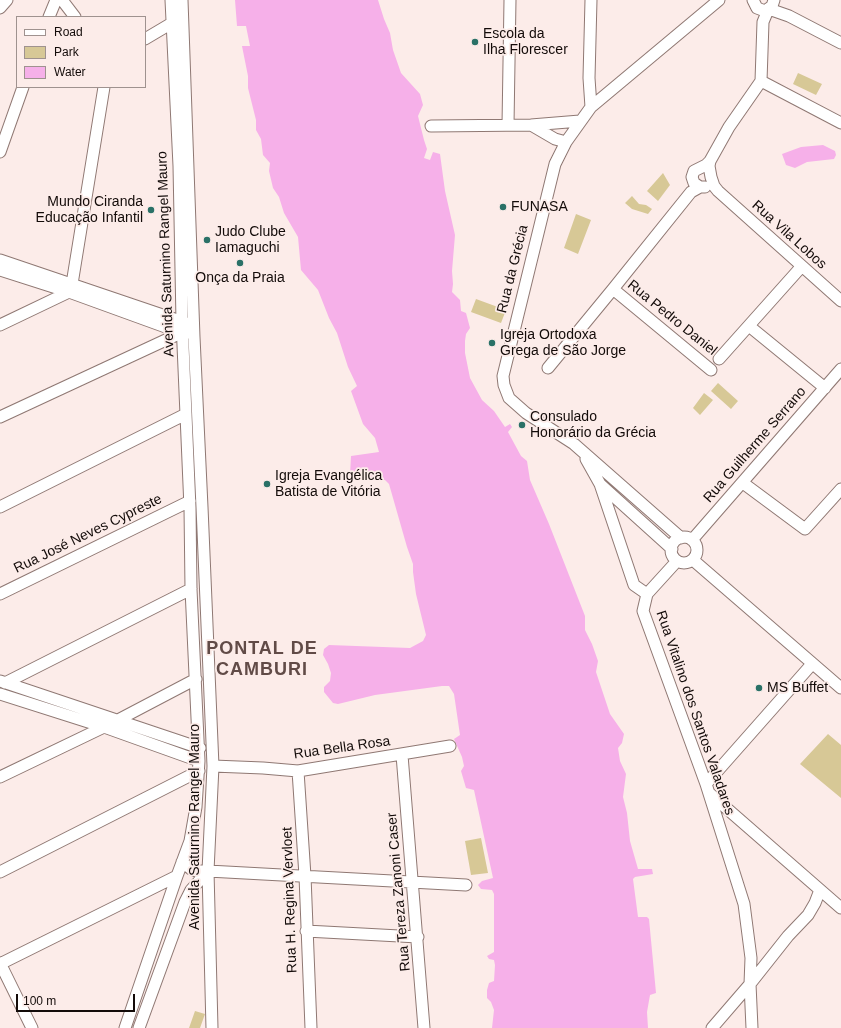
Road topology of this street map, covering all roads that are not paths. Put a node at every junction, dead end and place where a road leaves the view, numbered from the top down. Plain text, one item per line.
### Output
1 (7, 0) edge
2 (50, 0) edge
3 (56, 0) edge
4 (62, 0) edge
5 (172, 0) edge
6 (182, 0) edge
7 (510, 0) edge
8 (591, 0) edge
9 (719, 0) edge
10 (753, 3) edge
11 (0, 8) edge
12 (776, 8) edge
13 (48, 16) edge
14 (48, 16) edge
15 (74, 16) edge
16 (178, 19) junction
17 (763, 22) junction
18 (146, 38) edge
19 (841, 43) edge
20 (761, 81) junction
21 (24, 88) edge
22 (104, 88) edge
23 (591, 102) junction
24 (581, 120) junction
25 (841, 123) edge
26 (508, 124) junction
27 (531, 125) junction
28 (431, 126) dead end
29 (566, 142) junction
30 (0, 152) edge
31 (710, 161) junction
32 (700, 168) junction
33 (711, 175) junction
34 (697, 187) junction
35 (718, 191) junction
36 (0, 260) edge
37 (802, 266) junction
38 (0, 270) edge
39 (50, 286) junction
40 (71, 288) junction
41 (613, 290) junction
42 (841, 300) edge
43 (46, 303) junction
44 (0, 325) edge
45 (162, 325) junction
46 (749, 326) junction
47 (188, 328) junction
48 (165, 340) junction
49 (719, 359) dead end
50 (548, 368) dead end
51 (841, 369) edge
52 (711, 370) dead end
53 (825, 388) junction
54 (186, 414) junction
55 (0, 417) edge
56 (574, 444) junction
57 (743, 483) junction
58 (600, 484) junction
59 (841, 489) edge
60 (190, 504) junction
61 (202, 506) junction
62 (0, 507) edge
63 (680, 538) junction
64 (692, 540) junction
65 (672, 549) junction
66 (693, 560) junction
67 (678, 561) junction
68 (191, 562) junction
69 (204, 562) junction
70 (191, 589) junction
71 (0, 594) edge
72 (648, 594) junction
73 (812, 664) junction
74 (196, 679) junction
75 (2, 682) edge
76 (841, 688) edge
77 (0, 694) edge
78 (116, 721) junction
79 (104, 727) junction
80 (450, 746) dead end
81 (200, 748) junction
82 (402, 755) junction
83 (199, 766) junction
84 (213, 766) junction
85 (298, 771) junction
86 (0, 777) edge
87 (707, 788) junction
88 (190, 841) junction
89 (208, 847) junction
90 (182, 862) junction
91 (208, 871) junction
92 (0, 872) edge
93 (177, 876) junction
94 (305, 876) junction
95 (413, 882) junction
96 (466, 885) dead end
97 (820, 890) junction
98 (841, 908) edge
99 (306, 931) junction
100 (418, 937) junction
101 (0, 964) edge
102 (750, 984) junction
103 (32, 1028) edge
104 (125, 1028) edge
105 (139, 1028) edge
106 (212, 1028) edge
107 (311, 1028) edge
108 (417, 1028) edge
109 (424, 1028) edge
110 (712, 1028) edge
111 (752, 1028) edge

1 - 11 street
2 - 13 street
3 - 14 street
4 - 15 street
5 - 16 street, Avenida Saturnino Rangel Mauro
6 - 16 street, Avenida Saturnino Rangel Mauro
7 - 26 street
8 - 23 street
9 - 23 street
10 - 12 street
10 - 17 street
12 - 17 street
12 - 19 street
16 - 18 street
16 - 47 street, Avenida Saturnino Rangel Mauro
17 - 20 street
20 - 25 street
20 - 31 street
21 - 30 street
22 - 40 street
23 - 24 street, Rua da Grécia
24 - 27 street
24 - 29 street, Rua da Grécia
26 - 27 street
26 - 28 street
27 - 29 street
29 - 56 street, Rua da Grécia
31 - 32 street
31 - 33 street
32 - 33 street
32 - 34 street
33 - 34 street
33 - 35 street, Rua Vila Lobos
34 - 35 street, Rua Vila Lobos
34 - 41 street
35 - 37 street, Rua Vila Lobos
36 - 40 street
37 - 42 street, Rua Vila Lobos
37 - 46 street
38 - 39 street
39 - 40 street
39 - 43 street
40 - 43 street
40 - 45 street
40 - 47 street
41 - 50 street
41 - 52 street, Rua Pedro Daniel
43 - 44 street
45 - 47 street
45 - 48 street
46 - 49 street
46 - 53 street
47 - 48 street
47 - 54 street, Avenida Saturnino Rangel Mauro
47 - 61 street, Avenida Saturnino Rangel Mauro
48 - 55 street
51 - 53 street, Rua Guilherme Serrano
53 - 57 street, Rua Guilherme Serrano
54 - 60 street, Avenida Saturnino Rangel Mauro
54 - 62 street
56 - 58 street, Rua Vitalino dos Santos Valadares
56 - 63 street
57 - 59 street
57 - 64 street, Rua Guilherme Serrano
58 - 65 street
58 - 72 street, Rua Vitalino dos Santos Valadares
60 - 61 street
60 - 68 street, Avenida Saturnino Rangel Mauro
60 - 71 street, Rua José Neves Cypreste
61 - 69 street, Avenida Saturnino Rangel Mauro
63 - 64 street
63 - 65 street
64 - 66 street
65 - 67 street
66 - 67 street
66 - 73 street
67 - 72 street
68 - 69 street
68 - 70 street, Avenida Saturnino Rangel Mauro
69 - 84 street, Avenida Saturnino Rangel Mauro
70 - 74 street, Avenida Saturnino Rangel Mauro
70 - 75 street
72 - 87 street, Rua Vitalino dos Santos Valadares
73 - 76 street
73 - 87 street
74 - 78 street
74 - 81 street, Avenida Saturnino Rangel Mauro
75 - 78 street
77 - 79 street
78 - 81 street
79 - 83 street
79 - 86 street
80 - 82 street, Rua Bella Rosa
81 - 83 street, Avenida Saturnino Rangel Mauro
82 - 85 street, Rua Bella Rosa
82 - 95 street, Rua Tereza Zanoni Caser
83 - 88 street, Avenida Saturnino Rangel Mauro
83 - 92 street
84 - 85 street, Rua Bella Rosa
84 - 89 street, Avenida Saturnino Rangel Mauro
85 - 94 street, Rua H. Regina Vervloet
87 - 97 street
87 - 102 street, Rua Vitalino dos Santos Valadares
88 - 89 street
88 - 90 street, Avenida Saturnino Rangel Mauro
89 - 91 street, Avenida Saturnino Rangel Mauro
90 - 91 street
90 - 93 street, Avenida Saturnino Rangel Mauro
91 - 94 street
91 - 105 street
91 - 106 street, Avenida Saturnino Rangel Mauro
93 - 101 street
93 - 104 street, Avenida Saturnino Rangel Mauro
94 - 95 street
94 - 99 street, Rua H. Regina Vervloet
95 - 96 street
95 - 100 street, Rua Tereza Zanoni Caser
97 - 98 street
97 - 102 street
99 - 100 street
99 - 107 street, Rua H. Regina Vervloet
100 - 109 street, Rua Tereza Zanoni Caser
101 - 103 street
102 - 110 street
102 - 111 street, Rua Vitalino dos Santos Valadares
108 - 109 street

